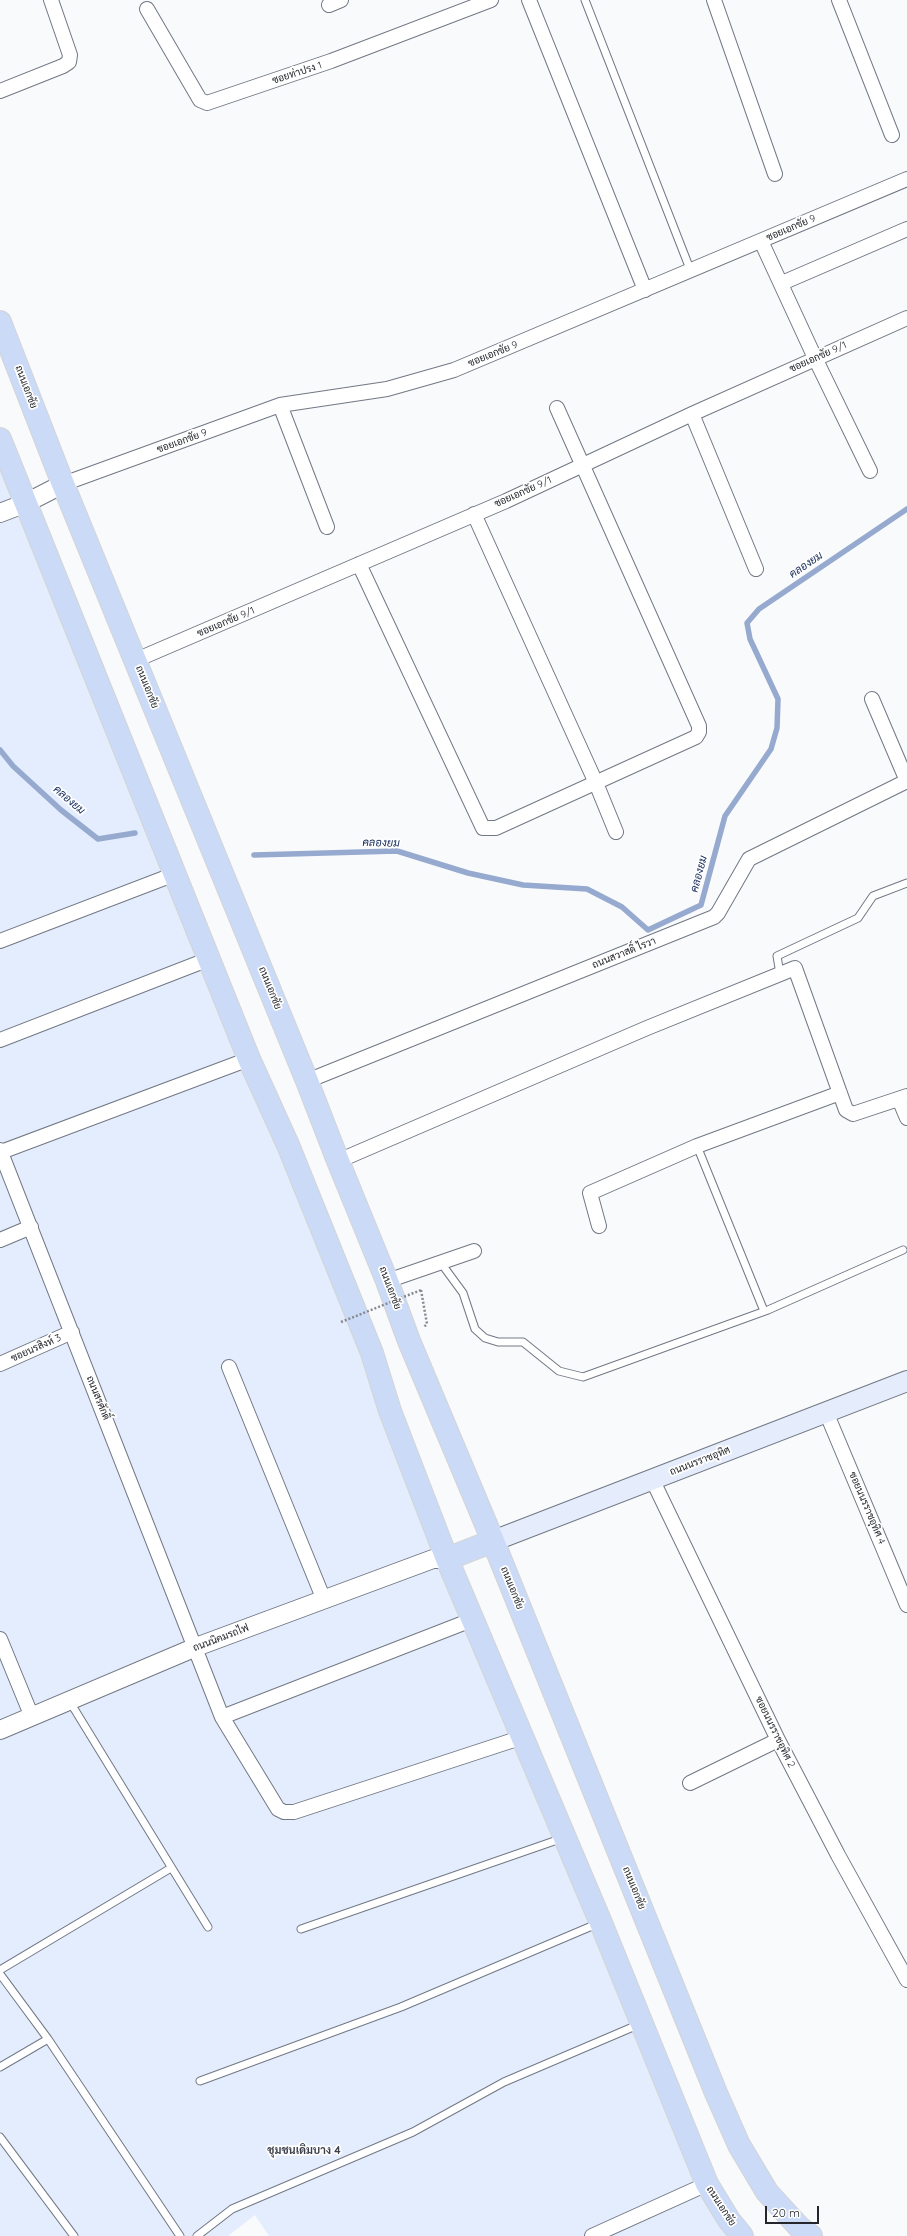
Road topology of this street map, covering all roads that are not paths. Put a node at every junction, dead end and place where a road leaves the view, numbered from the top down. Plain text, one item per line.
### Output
1 (51, 0) edge
2 (491, 0) edge
3 (529, 0) edge
4 (585, 0) edge
5 (714, 0) edge
6 (839, 0) edge
7 (147, 9) dead end
8 (0, 91) edge
9 (892, 135) dead end
10 (775, 174) dead end
11 (907, 178) edge
12 (907, 229) edge
13 (761, 240) junction
14 (690, 269) junction
15 (782, 283) junction
16 (645, 290) junction
17 (907, 318) edge
18 (0, 322) edge
19 (815, 358) junction
20 (280, 405) junction
21 (557, 408) dead end
22 (692, 414) junction
23 (0, 439) edge
24 (584, 465) junction
25 (870, 471) dead end
26 (63, 484) junction
27 (26, 503) junction
28 (0, 513) edge
29 (474, 514) junction
30 (327, 527) dead end
31 (359, 564) junction
32 (756, 569) dead end
33 (136, 660) junction
34 (872, 699) dead end
35 (907, 781) edge
36 (596, 783) junction
37 (616, 832) dead end
38 (175, 874) junction
39 (907, 883) edge
40 (0, 941) edge
41 (209, 959) junction
42 (780, 974) junction
43 (0, 1040) edge
44 (249, 1059) junction
45 (307, 1081) junction
46 (840, 1093) junction
47 (903, 1098) edge
48 (907, 1118) edge
49 (697, 1146) junction
50 (0, 1151) edge
51 (338, 1161) junction
52 (599, 1226) dead end
53 (31, 1227) junction
54 (0, 1240) edge
55 (903, 1250) dead end
56 (474, 1251) dead end
57 (441, 1263) junction
58 (387, 1281) junction
59 (764, 1311) junction
60 (72, 1332) junction
61 (0, 1364) edge
62 (229, 1367) dead end
63 (907, 1381) edge
64 (826, 1412) junction
65 (652, 1479) junction
66 (493, 1541) junction
67 (447, 1559) junction
68 (324, 1600) junction
69 (907, 1604) edge
70 (474, 1619) junction
71 (0, 1639) edge
72 (196, 1647) junction
73 (70, 1702) junction
74 (32, 1717) junction
75 (222, 1717) junction
76 (0, 1730) edge
77 (523, 1737) junction
78 (778, 1740) junction
79 (690, 1783) dead end
80 (565, 1838) junction
81 (172, 1868) junction
82 (601, 1922) junction
83 (208, 1928) dead end
84 (301, 1929) dead end
85 (0, 1970) edge
86 (0, 1974) edge
87 (907, 1980) edge
88 (642, 2023) junction
89 (48, 2039) junction
90 (0, 2067) edge
91 (200, 2081) dead end
92 (0, 2137) edge
93 (707, 2184) junction
94 (74, 2236) edge
95 (180, 2236) edge
96 (197, 2236) edge
97 (592, 2236) edge
98 (742, 2236) edge
99 (811, 2236) edge

1 - 8 street
2 - 7 street, ซอยท่าปรง 1
3 - 16 street
4 - 14 lane
5 - 10 street
6 - 9 street
11 - 13 street, ซอยเอกชัย 9
12 - 15 street
13 - 14 street, ซอยเอกชัย 9
13 - 15 street
14 - 16 street, ซอยเอกชัย 9
15 - 19 street
16 - 20 street, ซอยเอกชัย 9
17 - 19 street, ซอยเอกชัย 9/1
18 - 26 main road, ถนนเอกชัย
19 - 22 street, ซอยเอกชัย 9/1
19 - 25 street
20 - 26 street, ซอยเอกชัย 9
20 - 30 street
21 - 24 street
22 - 24 street, ซอยเอกชัย 9/1
22 - 32 street
23 - 27 main road, ถนนเอกชัย
24 - 29 street, ซอยเอกชัย 9/1
24 - 36 street
26 - 27 street
26 - 33 main road, ถนนเอกชัย
27 - 28 street
27 - 38 main road, ถนนเอกชัย
29 - 31 street, ซอยเอกชัย 9/1
29 - 36 street
31 - 33 street, ซอยเอกชัย 9/1
31 - 36 street
33 - 45 main road, ถนนเอกชัย
34 - 35 street
35 - 45 street, ถนนสวาสดิ์ ไรวา
36 - 37 street
38 - 40 street
38 - 41 main road, ถนนเอกชัย
39 - 42 lane
41 - 43 street
41 - 44 main road, ถนนเอกชัย
42 - 46 street
42 - 51 street
44 - 50 street
44 - 67 main road, ถนนเอกชัย
45 - 51 main road, ถนนเอกชัย
46 - 47 street
46 - 49 street
47 - 48 street
49 - 52 street
49 - 59 lane
50 - 53 street, ถนนสรศักดิ์
51 - 58 main road, ถนนเอกชัย
53 - 54 street
53 - 60 street, ถนนสรศักดิ์
55 - 59 lane
56 - 57 street
57 - 58 street
57 - 59 lane
58 - 66 main road, ถนนเอกชัย
60 - 61 street, ซอยนรสิงห์ 3
60 - 72 street, ถนนสรศักดิ์
62 - 68 street
63 - 64 main road, ถนนนรราชอุทิศ
64 - 65 main road, ถนนนรราชอุทิศ
64 - 69 street, ซอยนนรราชอุทิศ 4
65 - 66 main road, ถนนนรราชอุทิศ
65 - 78 street, ซอยนนรราชอุทิศ 2
66 - 67 main road
66 - 99 main road, ถนนเอกชัย
67 - 68 street, ถนนนิคมรถไฟ
67 - 70 main road, ถนนเอกชัย
68 - 72 street, ถนนนิคมรถไฟ
70 - 75 street
70 - 77 main road, ถนนเอกชัย
71 - 74 street
72 - 73 street, ถนนนิคมรถไฟ
72 - 75 street, ถนนสรศักดิ์
73 - 74 street, ถนนนิคมรถไฟ
73 - 81 lane
74 - 76 street, ถนนนิคมรถไฟ
75 - 77 street, ถนนสรศักดิ์
77 - 80 main road, ถนนเอกชัย
78 - 79 street
78 - 87 street, ซอยนนรราชอุทิศ 2
80 - 82 main road, ถนนเอกชัย
80 - 84 lane
81 - 83 lane
81 - 85 lane
82 - 88 main road, ถนนเอกชัย
82 - 91 lane
86 - 89 lane
88 - 93 main road, ถนนเอกชัย
88 - 96 lane
89 - 90 lane
89 - 95 lane
92 - 94 lane
93 - 97 street
93 - 98 main road, ถนนเอกชัย

